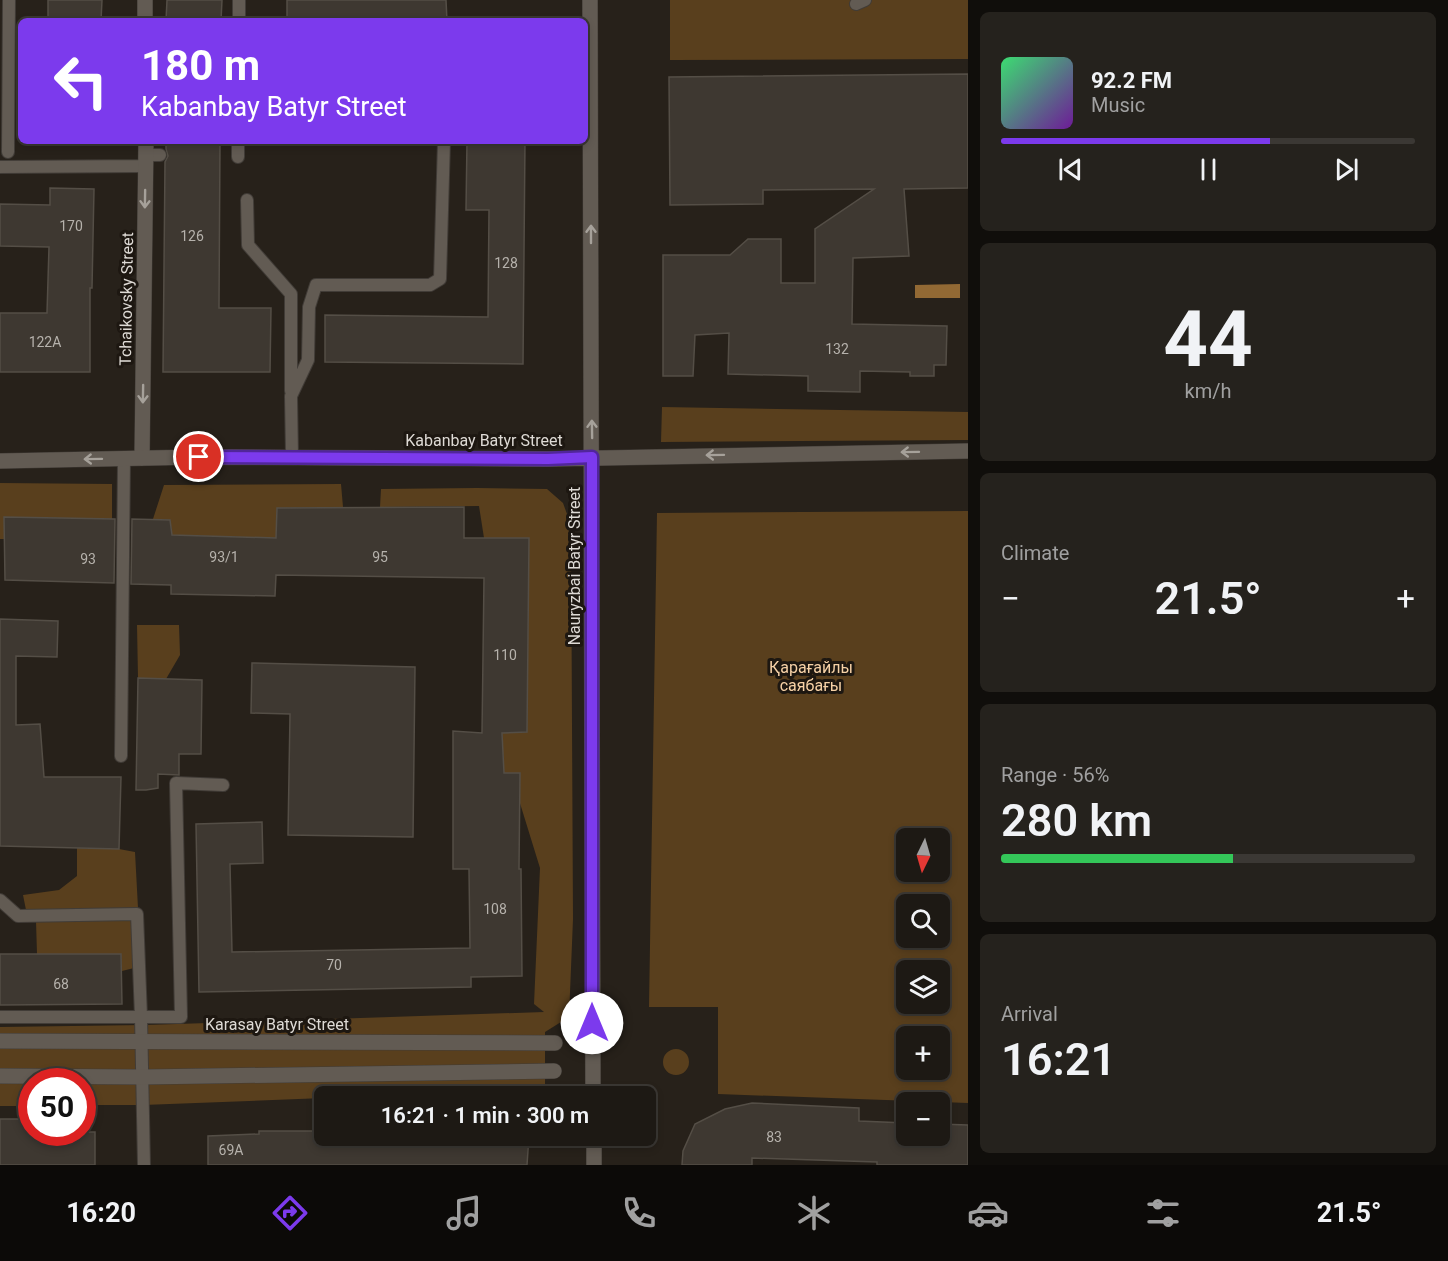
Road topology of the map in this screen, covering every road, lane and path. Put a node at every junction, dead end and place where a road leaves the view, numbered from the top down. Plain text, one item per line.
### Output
1 (9, 0) edge
2 (145, 0) edge
3 (239, 0) edge
4 (590, 0) edge
5 (145, 18) edge
6 (239, 18) edge
7 (588, 35) edge
8 (238, 144) edge
9 (444, 144) edge
10 (8, 152) dead end
11 (149, 154) edge
12 (238, 156) dead end
13 (0, 167) edge
14 (247, 200) dead end
15 (291, 396) junction
16 (968, 451) edge
17 (292, 457) junction
18 (592, 457) junction
19 (142, 458) junction
20 (124, 459) junction
21 (0, 461) edge
22 (121, 756) dead end
23 (223, 785) dead end
24 (0, 900) edge
25 (0, 1017) edge
26 (141, 1017) junction
27 (0, 1041) edge
28 (142, 1042) junction
29 (555, 1043) dead end
30 (555, 1071) dead end
31 (0, 1076) edge
32 (143, 1077) junction
33 (593, 1086) edge
34 (594, 1146) edge
35 (144, 1165) edge
36 (594, 1165) edge

1 - 10 lane
2 - 5 street
3 - 6 lane
4 - 7 street, Nauryzbai Batyr Street
18 -> 7 street, Nauryzbai Batyr Street
8 - 12 lane
9 - 15 lane
11 - 13 lane
11 -> 19 street, Tchaikovsky Street
14 - 15 lane
15 - 17 lane
16 -> 18 street, Kabanbay Batyr Street
17 - 18 street, Kabanbay Batyr Street
17 - 19 street, Kabanbay Batyr Street
18 - 33 street, Nauryzbai Batyr Street
19 - 20 street, Kabanbay Batyr Street
20 -> 21 street, Kabanbay Batyr Street
20 - 22 lane
23 - 26 lane
24 - 26 lane
25 - 26 lane
26 - 28 lane
27 - 28 street, Karasay Batyr Street
28 - 29 street, Karasay Batyr Street
28 - 32 lane
30 - 32 street
31 - 32 street
32 - 35 lane
34 - 36 street

